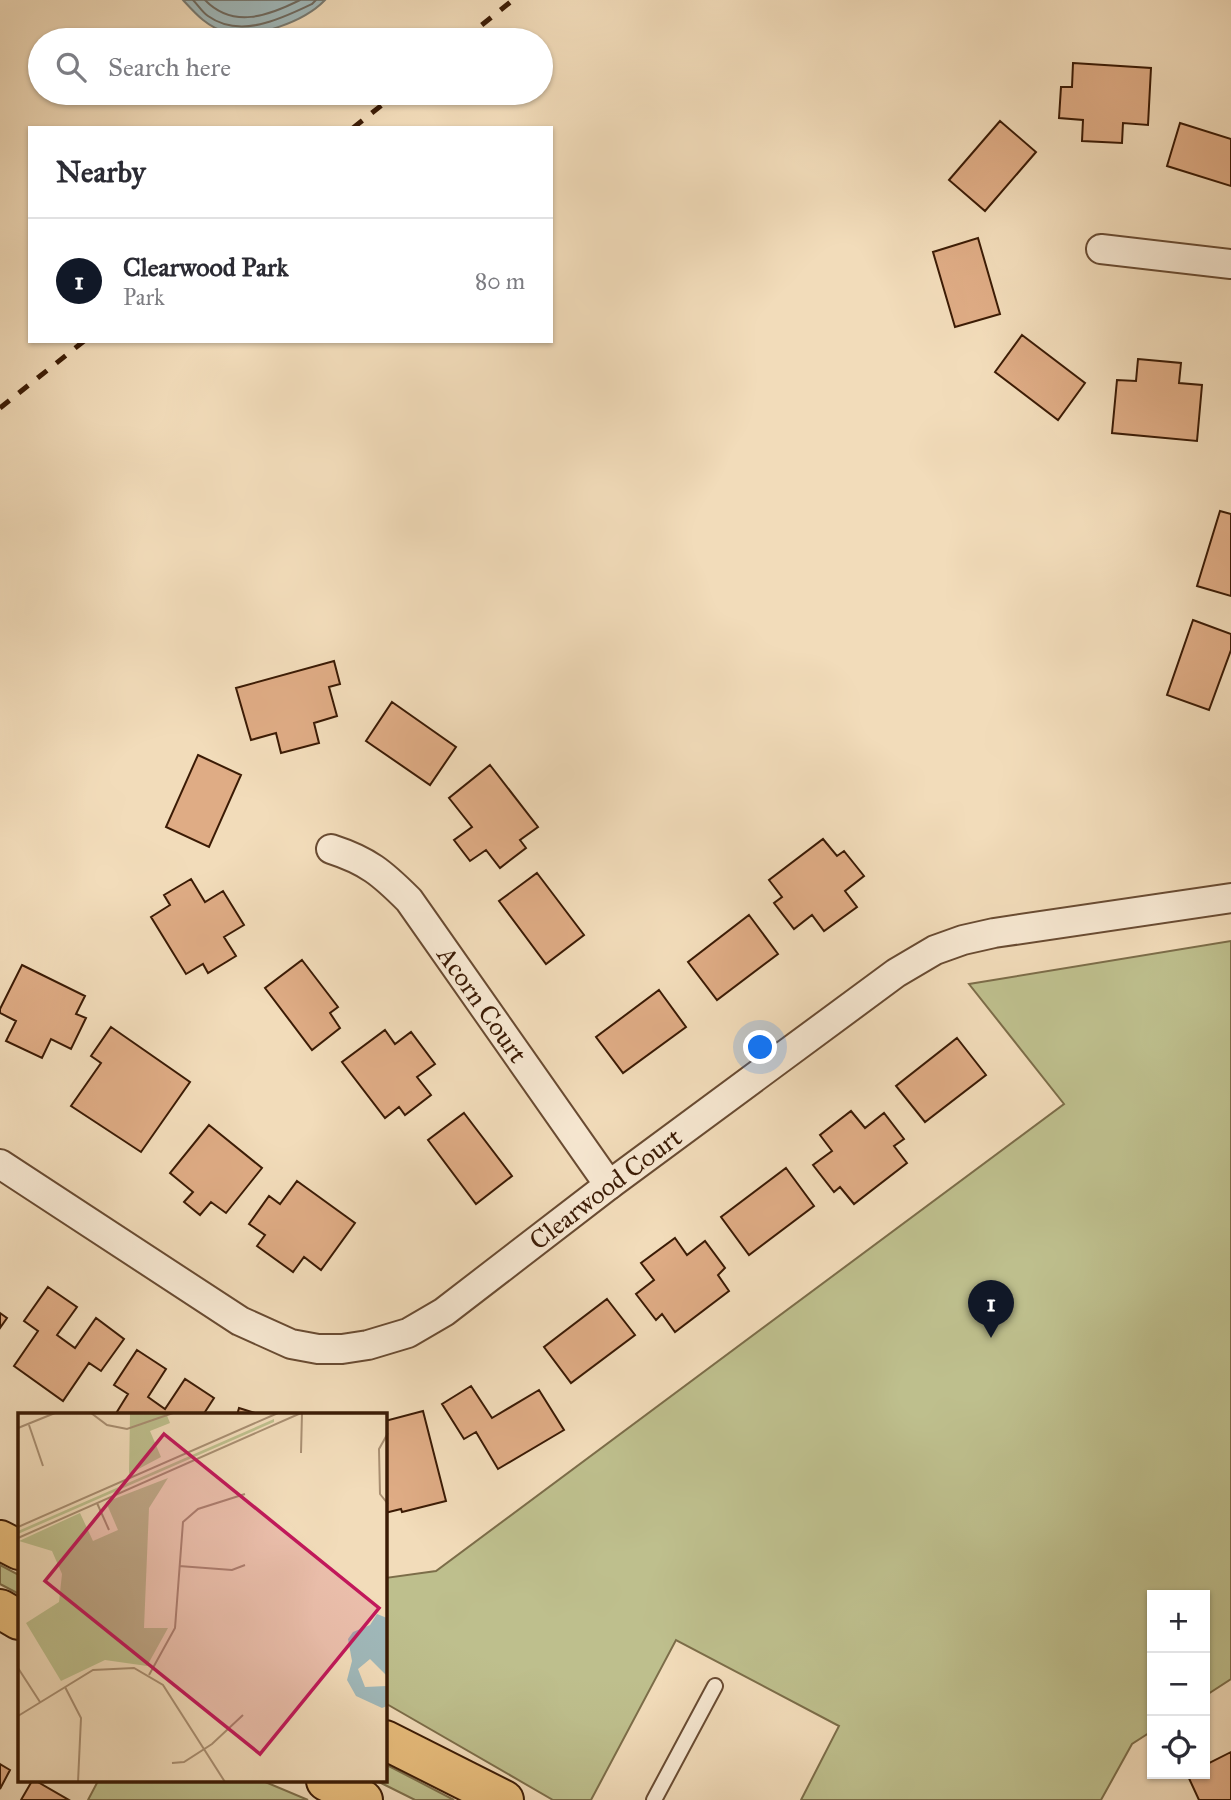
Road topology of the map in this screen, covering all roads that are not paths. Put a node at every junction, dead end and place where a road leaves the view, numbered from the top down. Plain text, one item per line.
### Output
1 (1101, 249) dead end
2 (1231, 264) edge
3 (331, 849) dead end
4 (1231, 898) edge
5 (0, 1164) edge
6 (609, 1185) junction
7 (0, 1540) edge
8 (18, 1549) edge
9 (0, 1609) edge
10 (18, 1619) edge
11 (715, 1686) dead end
12 (387, 1741) edge
13 (330, 1783) edge
14 (363, 1800) edge
15 (504, 1800) edge
16 (654, 1800) edge

1 - 2 street
3 - 6 street, Acorn Court
4 - 6 street, Clearwood Court
5 - 6 street, Clearwood Court
7 - 8 main road
9 - 10 main road
11 - 16 lane
12 - 15 main road
13 - 14 main road

